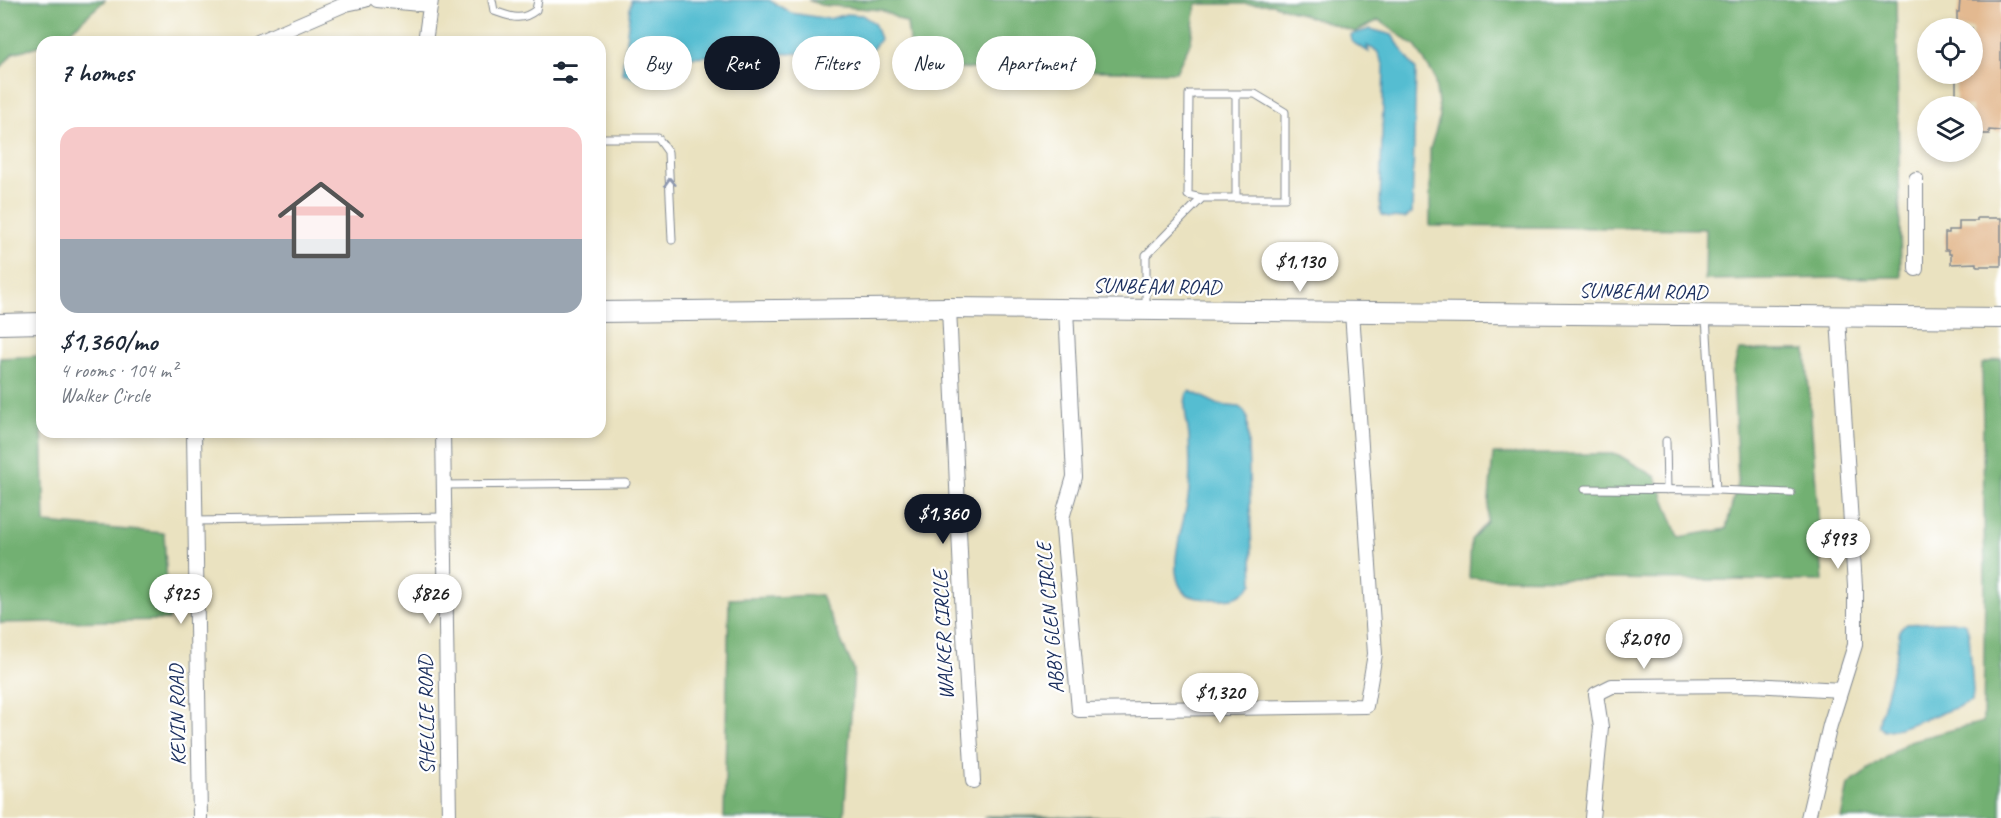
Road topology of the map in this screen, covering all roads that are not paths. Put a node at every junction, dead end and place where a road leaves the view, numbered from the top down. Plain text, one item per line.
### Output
1 (365, 0) edge
2 (377, 0) edge
3 (492, 0) edge
4 (538, 0) edge
5 (430, 3) edge
6 (272, 36) edge
7 (426, 36) edge
8 (1236, 94) junction
9 (606, 138) edge
10 (1916, 179) dead end
11 (1202, 198) junction
12 (1236, 198) junction
13 (672, 240) dead end
14 (1916, 269) dead end
15 (949, 308) junction
16 (1066, 309) junction
17 (1146, 310) junction
18 (606, 312) edge
19 (1353, 312) junction
20 (1706, 316) junction
21 (1839, 318) junction
22 (2001, 318) edge
23 (36, 323) edge
24 (0, 324) edge
25 (194, 438) edge
26 (442, 438) edge
27 (1666, 441) dead end
28 (626, 483) dead end
29 (443, 485) junction
30 (1585, 489) dead end
31 (1667, 490) junction
32 (1716, 490) junction
33 (1791, 493) dead end
34 (444, 517) junction
35 (195, 521) junction
36 (1841, 690) junction
37 (973, 781) dead end
38 (200, 818) edge
39 (449, 818) edge
40 (1592, 818) edge
41 (1808, 818) edge

1 - 6 street
2 - 5 street
3 - 4 lane
5 - 7 street
8 - 11 lane
8 - 12 lane
8 - 12 lane
13 -> 9 lane
10 - 14 street
11 - 12 lane
11 - 17 lane
15 - 16 street, SUNBEAM ROAD
15 - 18 street, SUNBEAM ROAD
15 - 37 street, WALKER CIRCLE
16 - 17 street, SUNBEAM ROAD
16 - 19 street, ABBY GLEN CIRCLE
17 - 19 street, SUNBEAM ROAD
19 - 20 street, SUNBEAM ROAD
20 - 21 street, SUNBEAM ROAD
20 - 32 lane
21 - 22 street, SUNBEAM ROAD
21 - 36 street
23 - 24 street
25 - 35 street, KEVIN ROAD
26 - 29 street, SHELLIE ROAD
27 - 31 lane
28 - 29 lane
29 - 34 street, SHELLIE ROAD
30 - 31 lane
31 - 32 lane
32 - 33 lane
34 - 35 lane
34 - 39 street, SHELLIE ROAD
35 - 38 street, KEVIN ROAD
36 - 40 street
36 - 41 street

